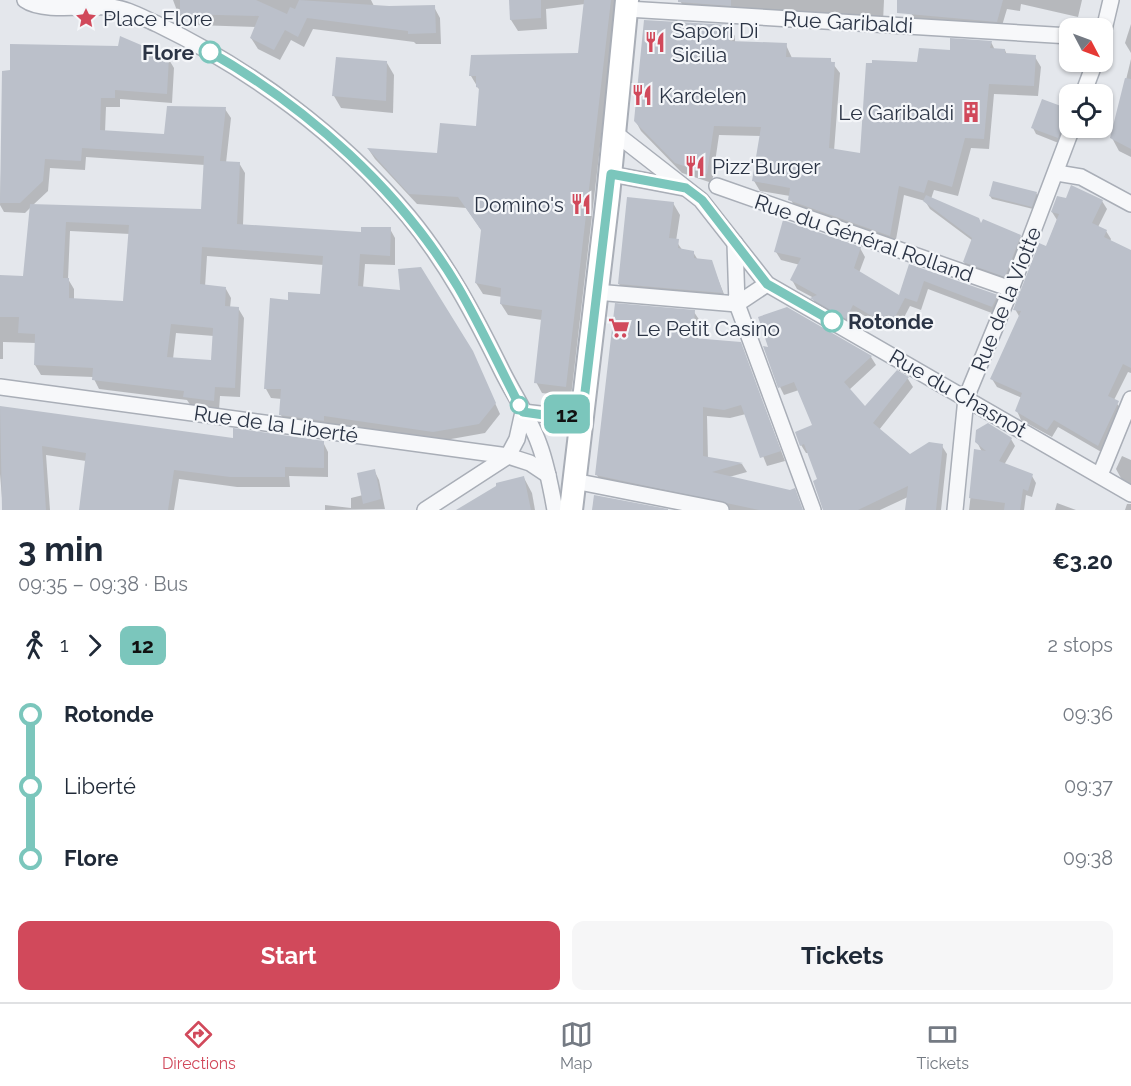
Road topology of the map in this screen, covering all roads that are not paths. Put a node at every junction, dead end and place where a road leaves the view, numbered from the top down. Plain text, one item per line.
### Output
1 (26, 0) edge
2 (1111, 0) edge
3 (627, 4) edge
4 (1107, 18) edge
5 (1059, 35) edge
6 (615, 133) junction
7 (1069, 138) edge
8 (1057, 173) junction
9 (611, 174) junction
10 (717, 186) dead end
11 (686, 188) junction
12 (1131, 204) edge
13 (735, 243) junction
14 (767, 284) junction
15 (1011, 289) junction
16 (596, 292) junction
17 (737, 304) junction
18 (0, 387) edge
19 (966, 398) junction
20 (1131, 399) edge
21 (583, 409) junction
22 (523, 412) junction
23 (508, 456) junction
24 (548, 475) junction
25 (1100, 475) junction
26 (574, 481) junction
27 (1131, 494) edge
28 (425, 510) edge
29 (555, 510) edge
30 (571, 510) edge
31 (721, 510) edge
32 (813, 510) edge
33 (955, 510) edge

1 - 22 street
2 - 4 street
3 - 5 street, Rue Garibaldi
3 - 6 main road
6 - 9 main road
6 - 11 street, Rue du Chasnot
7 - 8 street, Rue de la Viotte
8 - 12 street
8 - 15 street, Rue de la Viotte
9 - 11 street
9 - 16 main road
10 - 15 street, Rue du Général Rolland
11 - 13 street, Rue du Chasnot
13 - 14 street, Rue du Chasnot
13 - 17 street
14 - 17 street
14 - 19 street, Rue du Chasnot
15 - 19 street, Rue de la Viotte
16 - 17 street
16 - 21 main road
17 - 32 street
18 - 23 street, Rue de la Liberté
19 - 25 street, Rue du Chasnot
19 - 33 street, Rue de la Viotte
20 - 25 street
21 - 22 street
21 - 26 main road
22 - 23 street
22 - 24 street
23 - 24 street, Rue de la Liberté
23 - 28 street
24 - 29 street
25 - 27 street, Rue du Chasnot
26 - 30 main road
26 - 31 street

